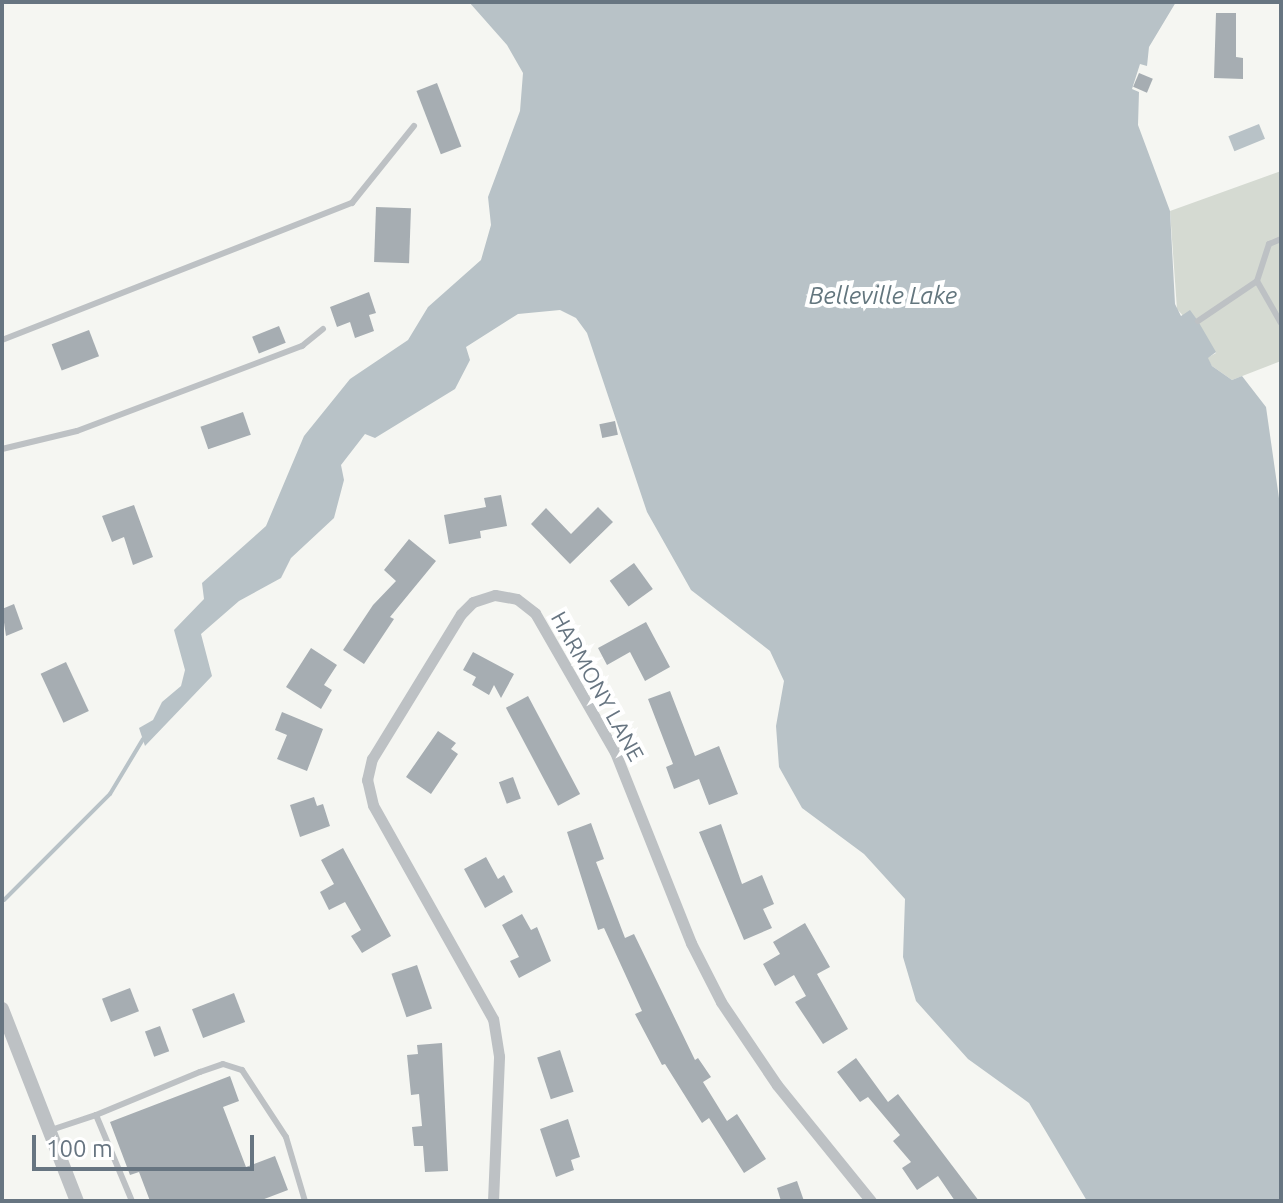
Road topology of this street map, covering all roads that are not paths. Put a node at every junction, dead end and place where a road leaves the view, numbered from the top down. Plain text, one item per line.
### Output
1 (414, 126) dead end
2 (1281, 239) edge
3 (1257, 281) junction
4 (1198, 321) dead end
5 (1281, 323) edge
6 (323, 329) dead end
7 (2, 340) edge
8 (2, 449) edge
9 (2, 1009) edge
10 (96, 1115) junction
11 (49, 1130) junction
12 (77, 1201) edge
13 (132, 1201) edge
14 (305, 1201) edge
15 (493, 1201) edge
16 (871, 1201) edge

1 - 7 lane
2 - 3 lane
3 - 4 lane
3 - 5 lane
6 - 8 lane
9 - 11 street
10 - 11 lane
10 - 13 lane
10 - 14 lane
11 - 12 street
15 - 16 street, HARMONY LANE

